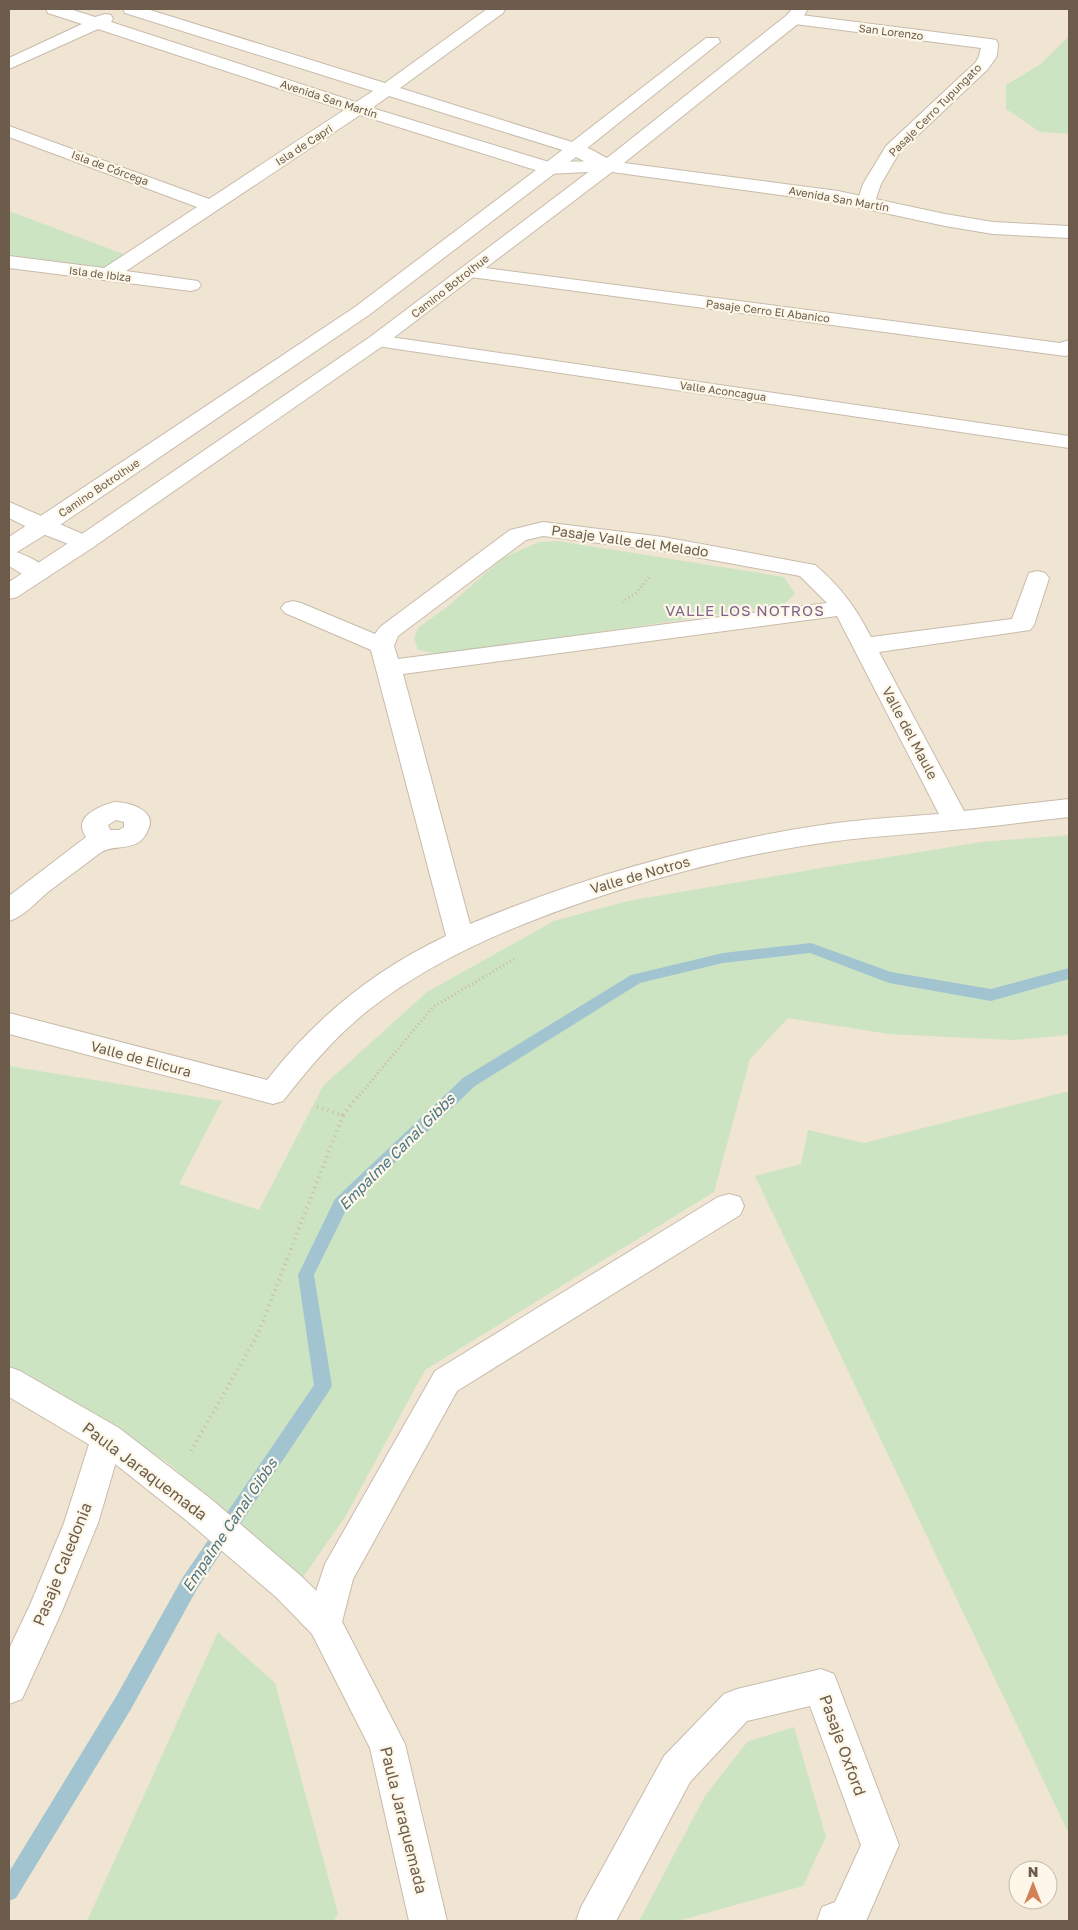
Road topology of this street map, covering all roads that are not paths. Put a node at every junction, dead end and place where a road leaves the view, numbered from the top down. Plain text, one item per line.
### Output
1 (54, 9) edge
2 (124, 9) edge
3 (131, 9) edge
4 (497, 9) edge
5 (796, 14) edge
6 (97, 23) junction
7 (712, 42) dead end
8 (990, 44) joint
9 (9, 64) edge
10 (388, 89) junction
11 (358, 109) junction
12 (9, 131) edge
13 (575, 150) junction
14 (608, 166) junction
15 (548, 168) junction
16 (866, 203) junction
17 (211, 206) junction
18 (1069, 232) edge
19 (9, 262) edge
20 (470, 272) junction
21 (107, 274) junction
22 (191, 285) dead end
23 (377, 341) junction
24 (1067, 348) edge
25 (1069, 442) edge
26 (9, 509) edge
27 (43, 526) junction
28 (84, 543) junction
29 (9, 547) edge
30 (9, 557) edge
31 (38, 573) junction
32 (1036, 578) dead end
33 (9, 592) edge
34 (293, 608) dead end
35 (844, 608) junction
36 (864, 646) junction
37 (386, 657) junction
38 (1069, 808) edge
39 (956, 820) junction
40 (102, 838) dead end
41 (9, 911) edge
42 (460, 939) junction
43 (9, 1024) edge
44 (273, 1094) joint
45 (729, 1206) dead end
46 (9, 1381) edge
47 (107, 1438) junction
48 (324, 1622) junction
49 (9, 1687) edge
50 (428, 1921) edge
51 (595, 1921) edge
52 (836, 1921) edge

1 - 6 street, Avenida San Martín
2 - 6 street
3 - 10 street, Avenida San Martín
4 - 10 street, Isla de Capri
5 - 8 street, San Lorenzo
5 - 14 street, Camino Botrolhue
6 - 9 street
6 - 11 street, Avenida San Martín
7 - 13 street, Camino Botrolhue
8 - 16 street, Pasaje Cerro Tupungato
10 - 11 street, Isla de Capri
10 - 13 street, Avenida San Martín
11 - 15 street, Avenida San Martín
11 - 17 street, Isla de Capri
12 - 17 street, Isla de Córcega
13 - 14 street, Avenida San Martín
13 - 15 street, Camino Botrolhue
14 - 15 street, Avenida San Martín
14 - 16 street, Avenida San Martín
14 - 20 street, Camino Botrolhue
15 - 27 street, Camino Botrolhue
16 - 18 street, Avenida San Martín
17 - 21 street, Isla de Capri
19 - 21 street, Isla de Ibiza
20 - 23 street, Camino Botrolhue
20 - 24 street, Pasaje Cerro El Abanico
21 - 22 street, Isla de Ibiza
23 - 25 street, Valle Aconcagua
23 - 28 street, Camino Botrolhue
26 - 27 street
27 - 28 street, Camino Botrolhue
27 - 29 street, Camino Botrolhue
28 - 31 street, Camino Botrolhue
30 - 31 street
31 - 33 street, Camino Botrolhue
32 - 36 street
34 - 37 street
35 - 36 street, Pasaje Valle del Melado
35 - 37 street
35 - 37 street, Pasaje Valle del Melado
36 - 39 street, Valle del Maule
37 - 42 street
38 - 39 street, Valle de Notros
39 - 42 street, Valle de Notros
40 - 41 street
42 - 44 street, Valle de Notros
43 - 44 street, Valle de Elicura
45 - 48 street
46 - 47 street, Paula Jaraquemada
47 - 48 street, Paula Jaraquemada
47 - 49 street, Pasaje Caledonia
48 - 50 street, Paula Jaraquemada
51 - 52 street, Pasaje Oxford

